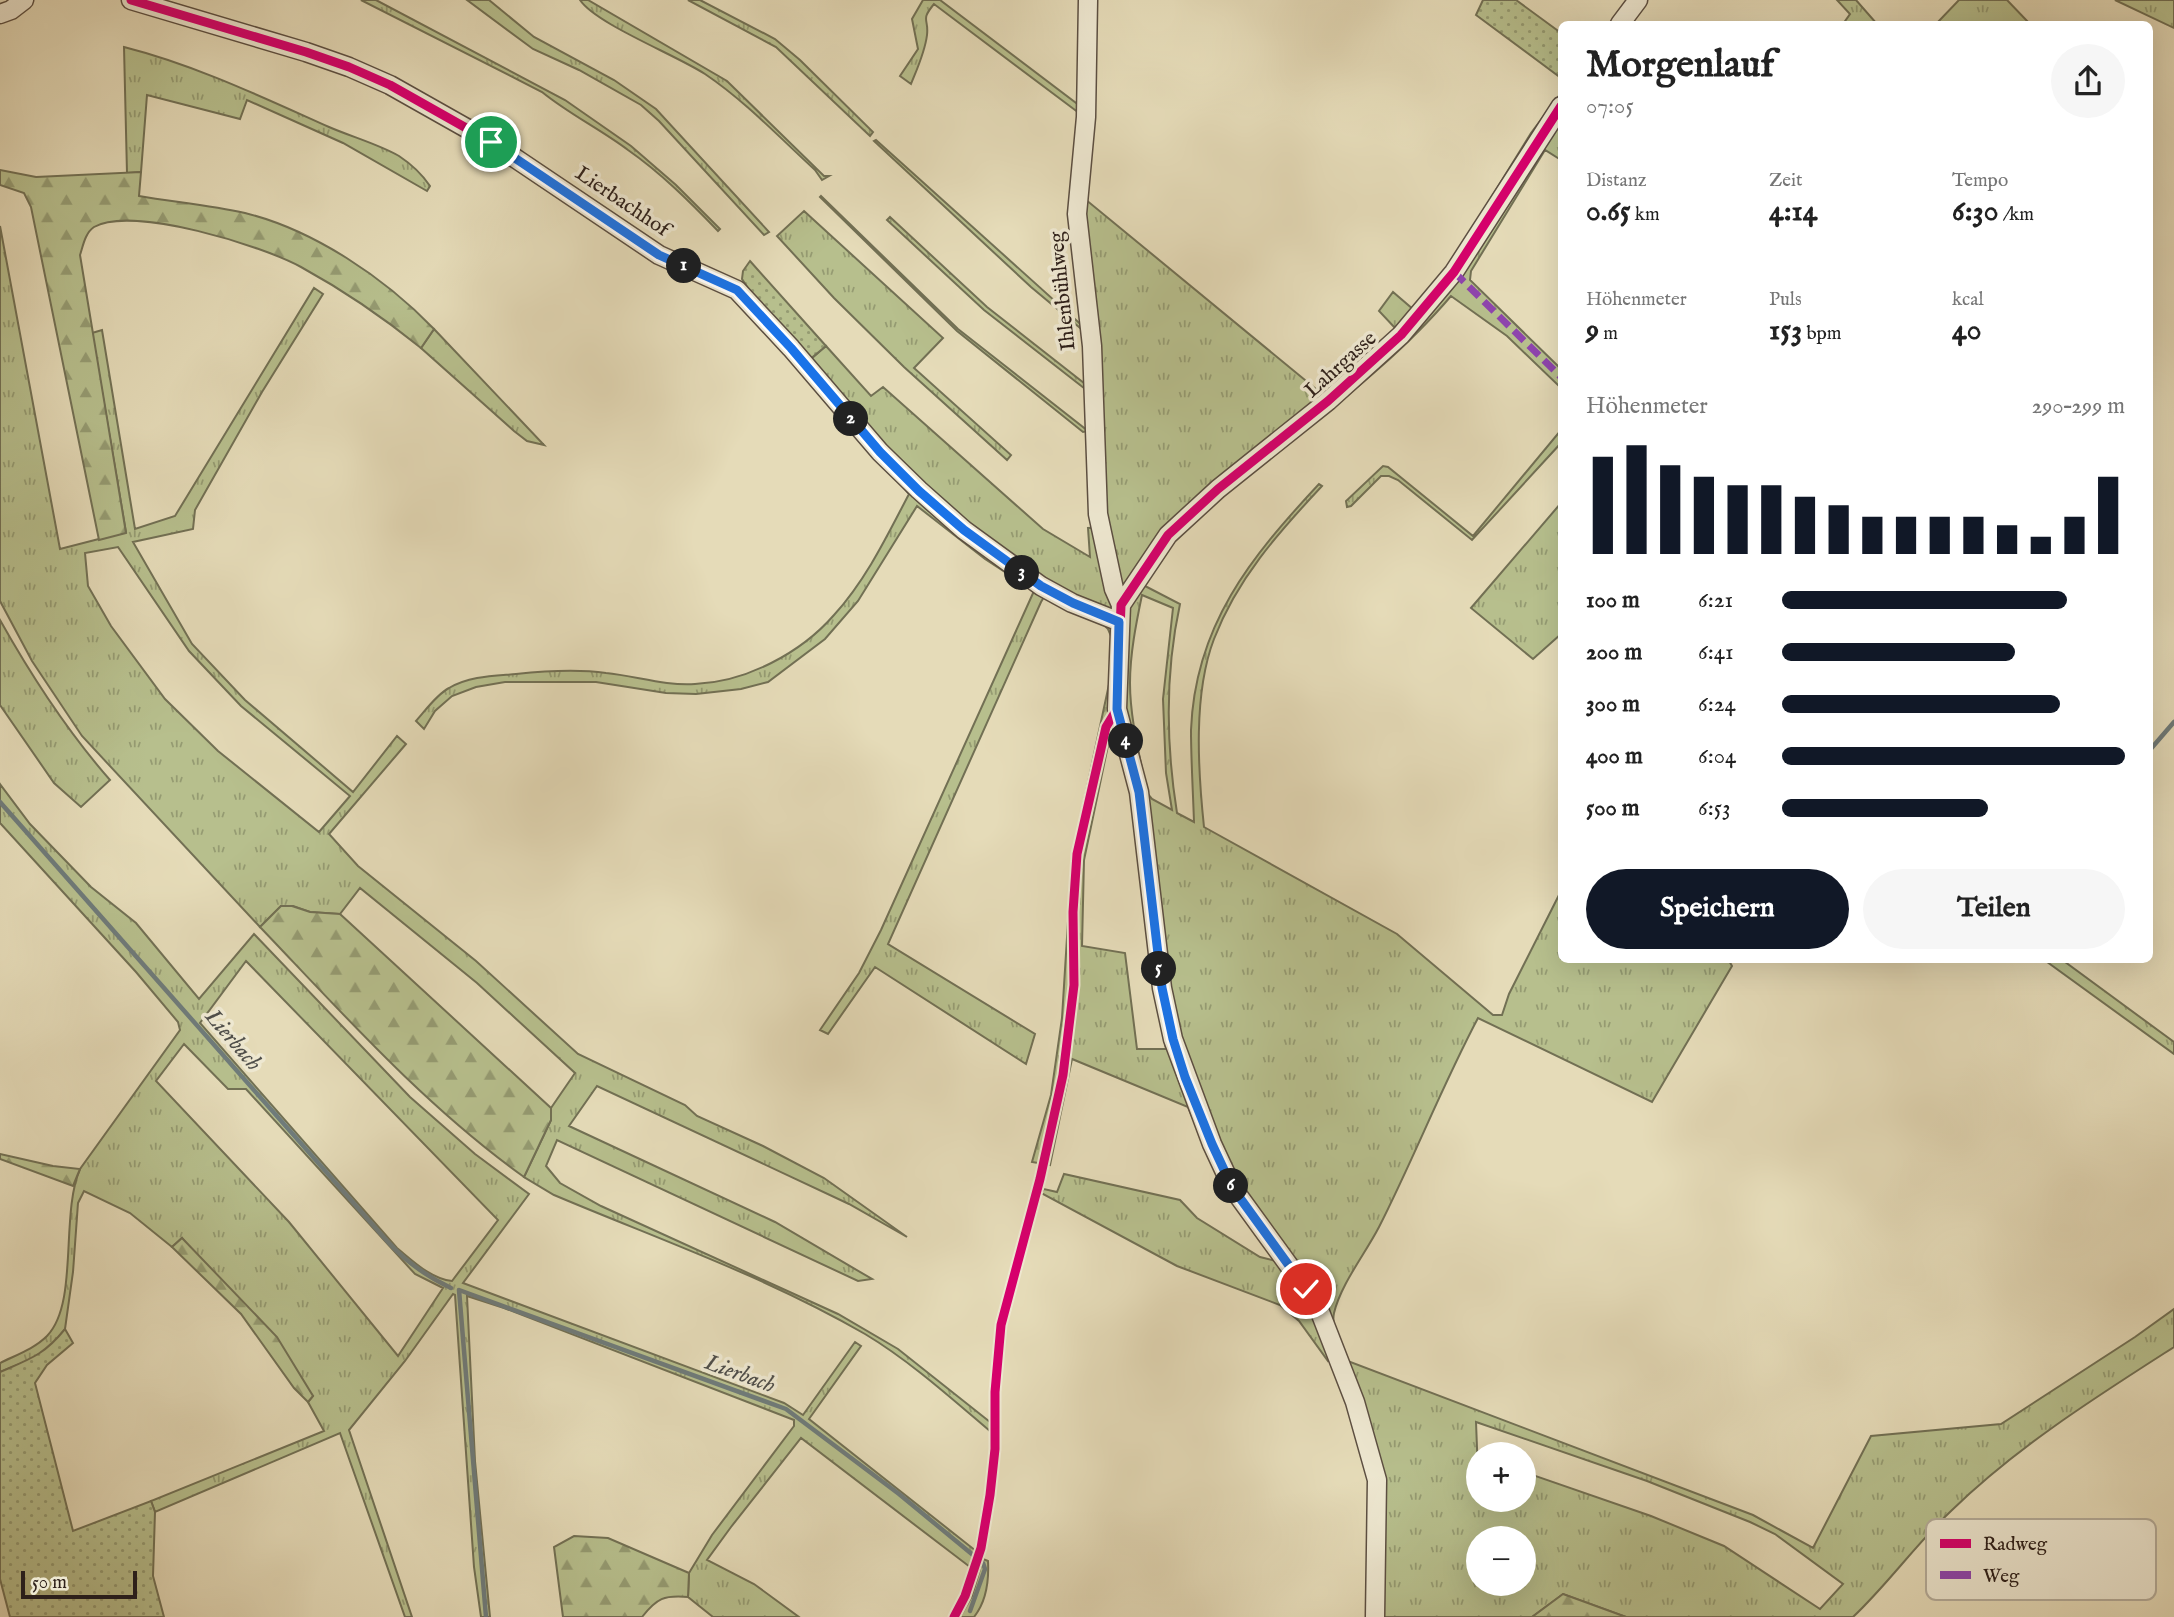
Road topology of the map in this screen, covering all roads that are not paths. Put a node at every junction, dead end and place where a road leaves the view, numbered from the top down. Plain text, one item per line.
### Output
1 (24, 0) edge
2 (131, 0) edge
3 (1088, 0) edge
4 (1638, 0) edge
5 (0, 14) edge
6 (1621, 21) edge
7 (1558, 111) edge
8 (1112, 576) junction
9 (1135, 583) junction
10 (1120, 613) junction
11 (1375, 1617) edge

1 - 5 street
2 - 10 street, Lierbachhof
3 - 8 street, Ihlenbühlweg
4 - 6 street
7 - 9 street, Lahrgasse
8 - 9 street
8 - 10 street, Ihlenbühlweg
9 - 10 street, Lahrgasse
10 - 11 street

